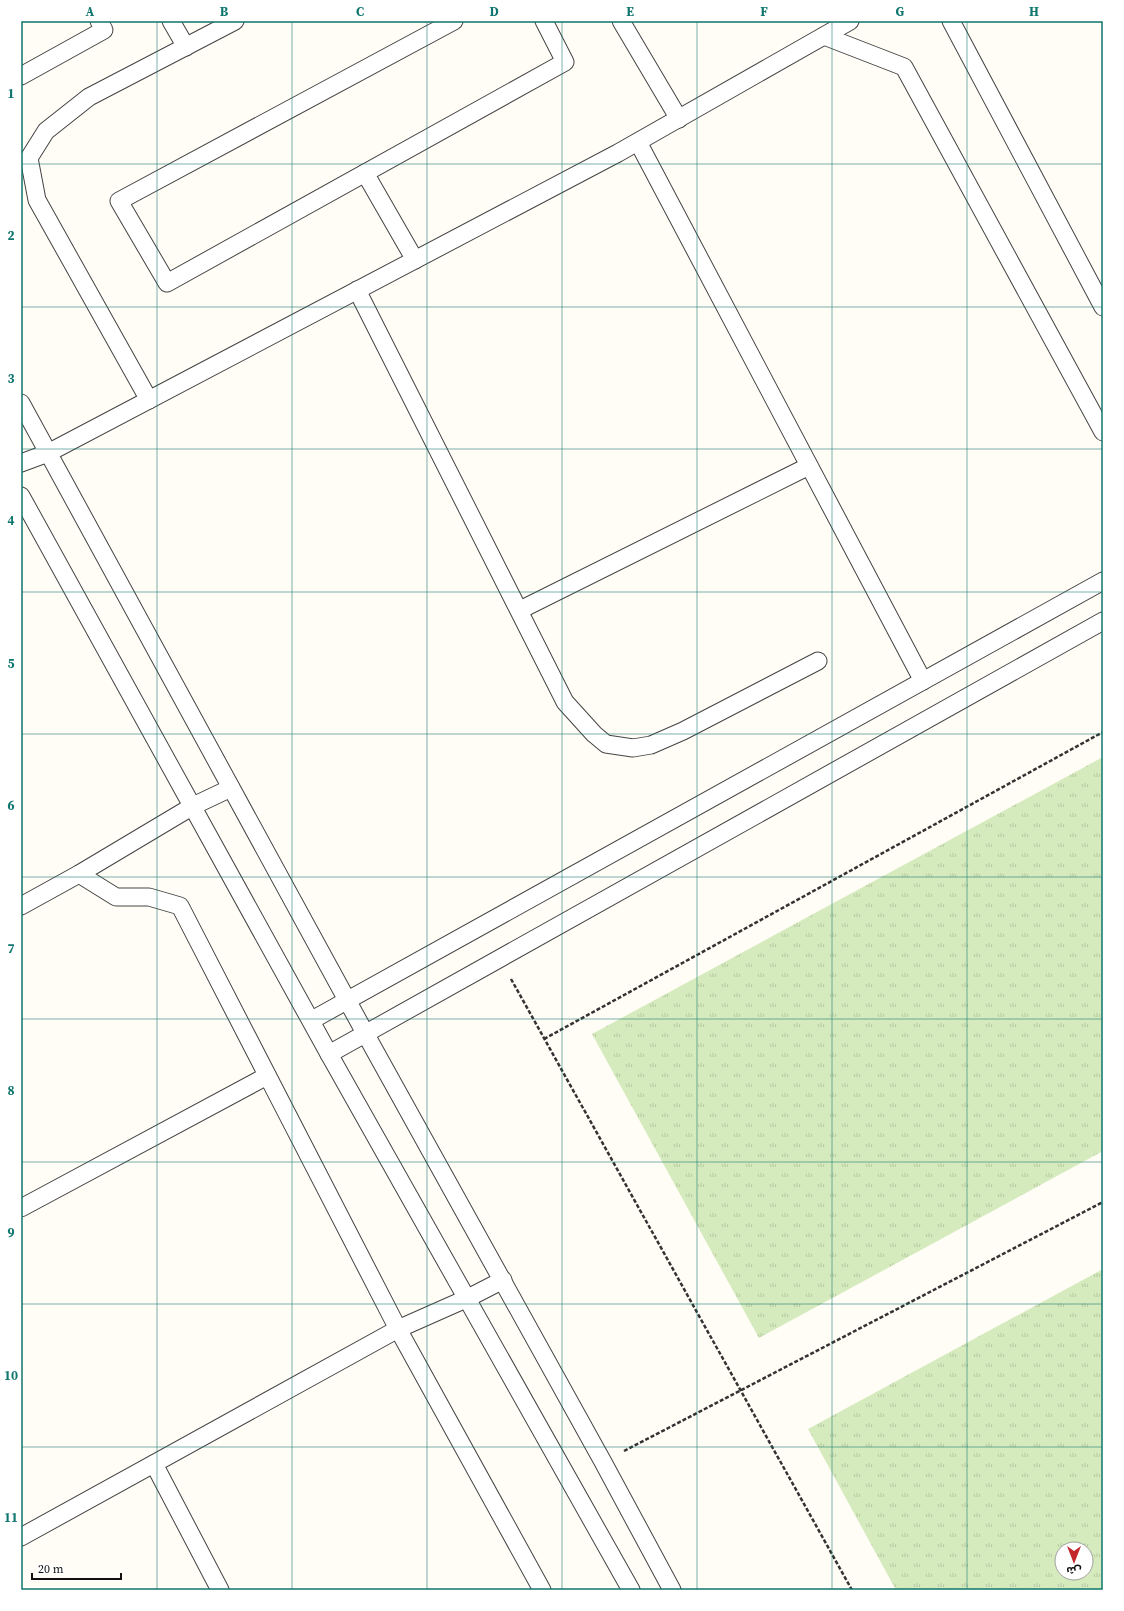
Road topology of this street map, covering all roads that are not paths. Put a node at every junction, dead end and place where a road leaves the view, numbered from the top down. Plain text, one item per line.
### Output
1 (99, 21) edge
2 (171, 21) edge
3 (235, 21) edge
4 (454, 21) edge
5 (544, 21) edge
6 (621, 21) edge
7 (850, 21) edge
8 (951, 21) edge
9 (824, 36) junction
10 (186, 47) junction
11 (21, 76) edge
12 (679, 119) junction
13 (638, 142) junction
14 (365, 173) junction
15 (415, 260) junction
16 (357, 290) junction
17 (1102, 303) edge
18 (149, 400) junction
19 (21, 403) edge
20 (1103, 432) edge
21 (48, 453) junction
22 (21, 463) edge
23 (809, 466) junction
24 (21, 496) edge
25 (1103, 581) edge
26 (520, 610) junction
27 (1103, 621) edge
28 (818, 661) dead end
29 (924, 681) junction
30 (231, 788) junction
31 (193, 806) junction
32 (79, 874) junction
33 (21, 906) edge
34 (348, 1000) junction
35 (312, 1020) junction
36 (365, 1033) junction
37 (329, 1054) junction
38 (267, 1076) junction
39 (21, 1208) edge
40 (503, 1280) junction
41 (468, 1298) junction
42 (398, 1329) junction
43 (154, 1464) junction
44 (21, 1537) edge
45 (220, 1590) edge
46 (542, 1590) edge
47 (631, 1590) edge
48 (672, 1590) edge

1 - 11 lane
2 - 10 lane
3 - 10 lane
4 - 14 lane
5 - 14 lane
6 - 12 lane
7 - 9 lane
8 - 17 lane
9 - 12 lane
9 - 20 lane
10 - 18 lane
12 - 13 lane
13 - 15 lane
13 - 23 lane
14 - 15 lane
15 - 16 lane
16 - 18 lane
16 - 26 lane
18 - 21 lane
19 - 21 lane
21 - 22 lane
21 - 30 lane
23 - 26 lane
23 - 29 lane
24 - 31 lane
25 - 29 lane
26 - 28 lane
27 - 36 lane
29 - 34 lane
30 - 31 lane
30 - 34 lane
31 - 32 lane
31 - 35 lane
32 - 33 lane
32 - 38 lane
34 - 35 lane
34 - 36 lane
35 - 37 lane
36 - 37 lane
36 - 40 lane
37 - 41 lane
38 - 39 lane
38 - 42 lane
40 - 41 lane
40 - 48 lane
41 - 42 lane
41 - 47 lane
42 - 43 lane
42 - 46 lane
43 - 44 lane
43 - 45 lane

